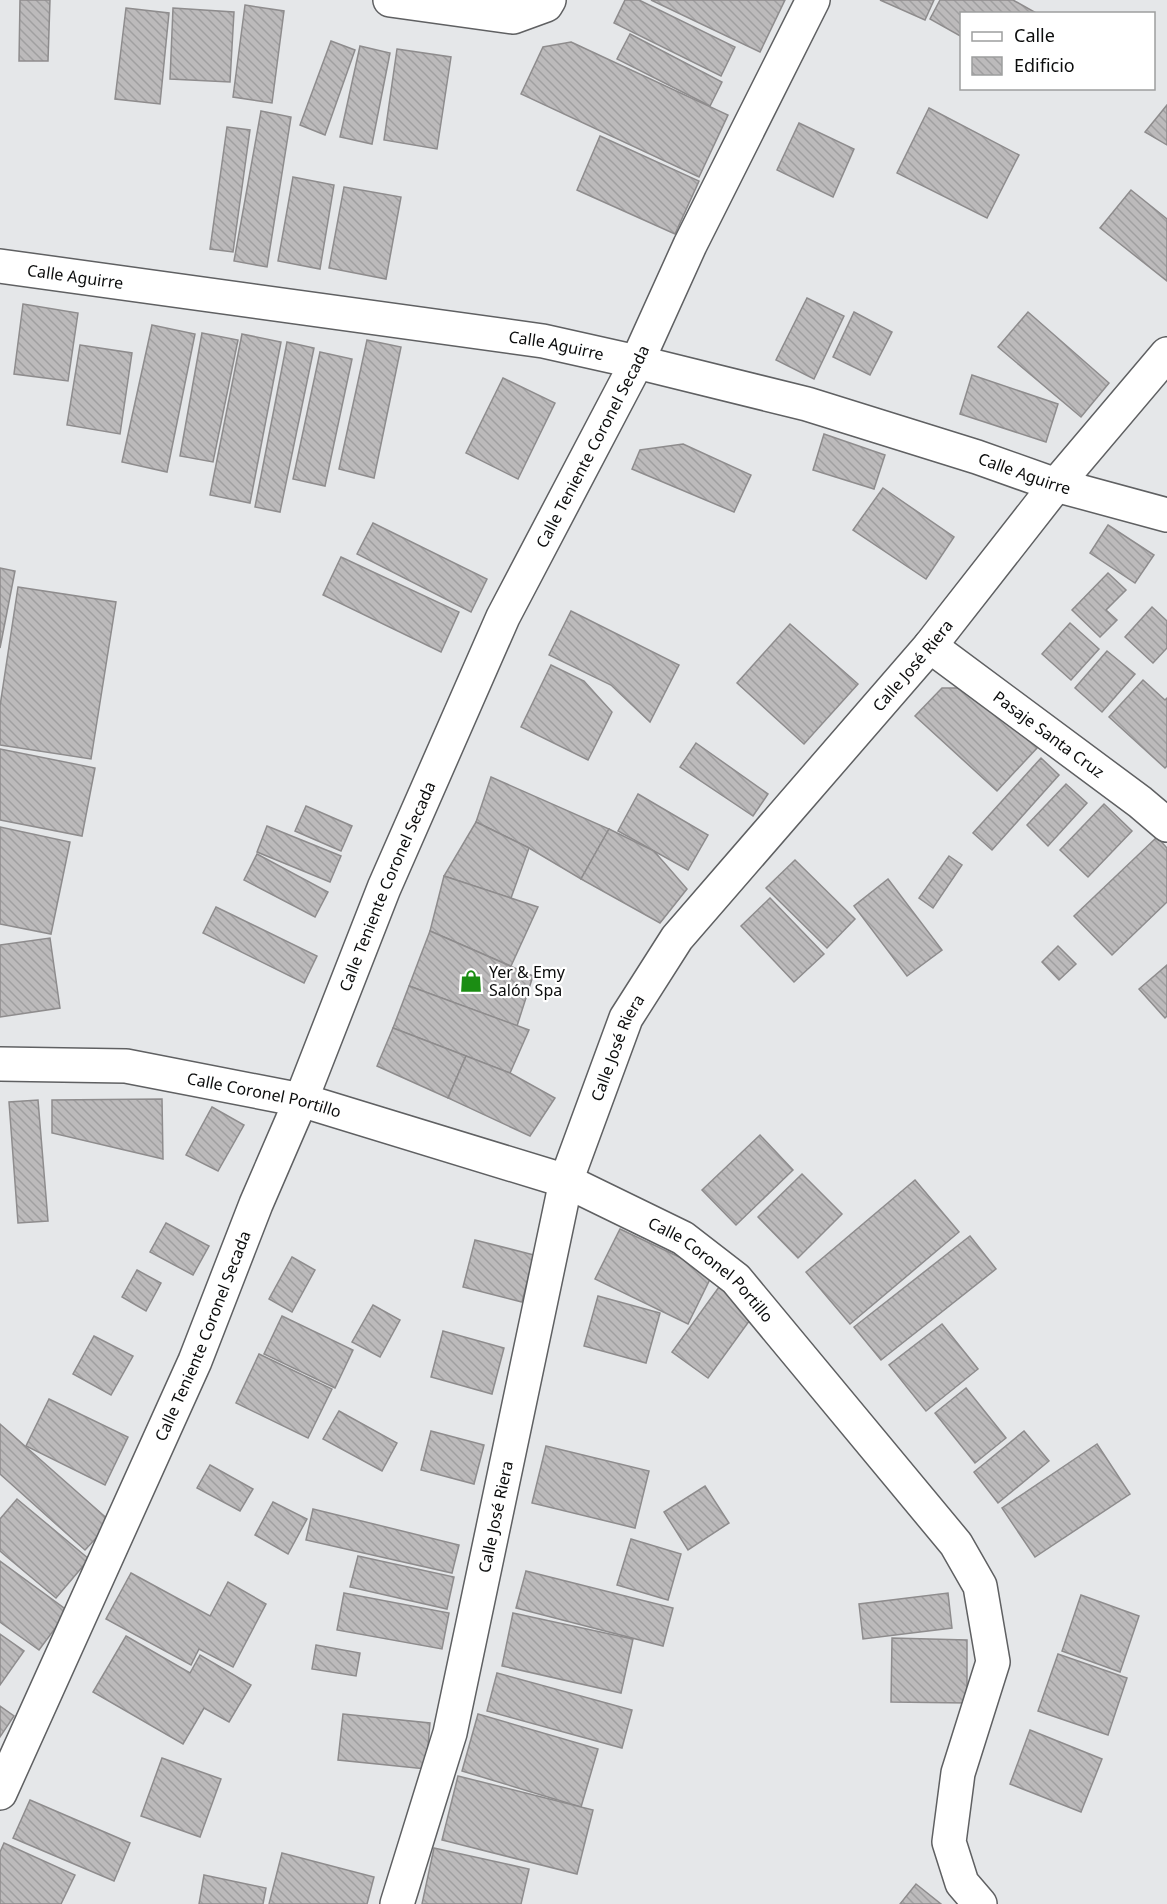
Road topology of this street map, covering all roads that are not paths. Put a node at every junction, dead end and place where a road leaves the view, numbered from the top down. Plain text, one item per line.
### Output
1 (390, 0) edge
2 (549, 0) edge
3 (813, 0) edge
4 (0, 266) edge
5 (1167, 354) edge
6 (637, 362) junction
7 (1056, 485) junction
8 (1167, 515) edge
9 (930, 646) junction
10 (1167, 825) edge
11 (0, 1064) edge
12 (301, 1100) junction
13 (566, 1181) junction
14 (0, 1793) edge
15 (397, 1904) edge
16 (980, 1904) edge

1 - 2 street
3 - 6 street, Calle Teniente Coronel Secada
4 - 6 street, Calle Aguirre
5 - 7 street, Calle José Riera
6 - 7 street, Calle Aguirre
6 - 12 street, Calle Teniente Coronel Secada
7 - 8 street, Calle Aguirre
7 - 9 street, Calle José Riera
9 - 10 street, Pasaje Santa Cruz
9 - 13 street, Calle José Riera
11 - 12 street, Calle Coronel Portillo
12 - 13 street, Calle Coronel Portillo
12 - 14 street, Calle Teniente Coronel Secada
13 - 15 street, Calle José Riera
13 - 16 street, Calle Coronel Portillo

